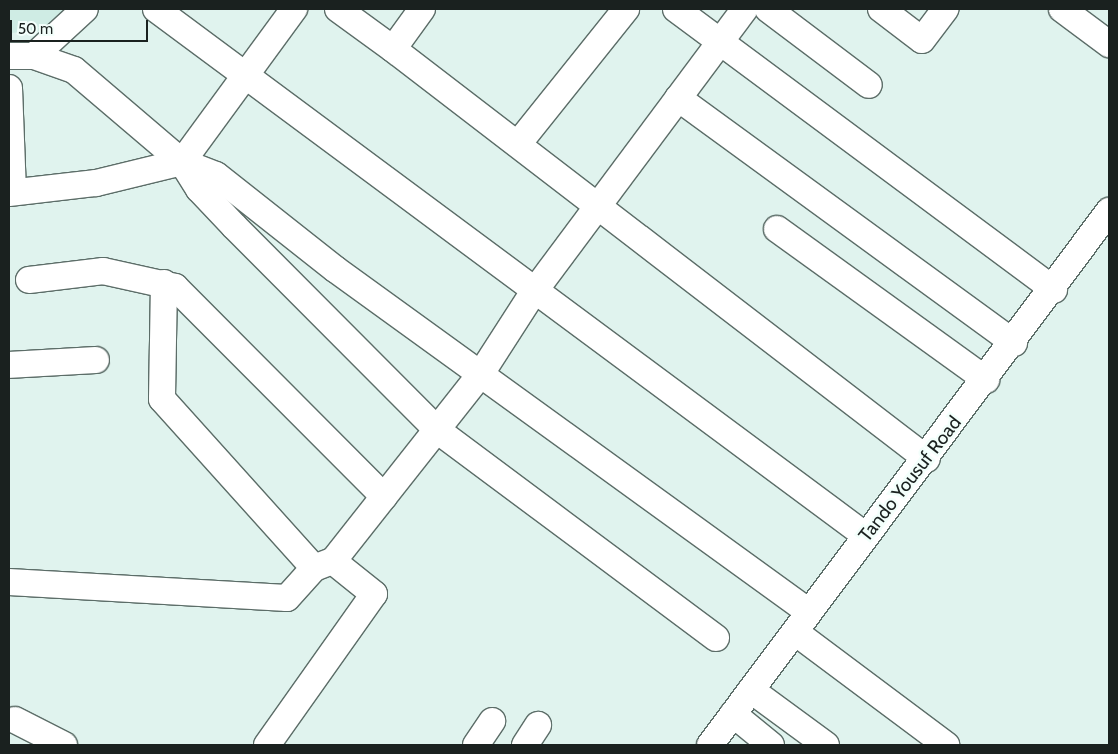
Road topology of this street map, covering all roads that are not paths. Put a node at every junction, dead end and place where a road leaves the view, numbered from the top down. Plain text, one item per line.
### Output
1 (85, 9) edge
2 (156, 9) edge
3 (294, 9) edge
4 (338, 9) edge
5 (422, 9) edge
6 (626, 9) edge
7 (676, 9) edge
8 (745, 9) edge
9 (768, 9) edge
10 (881, 9) edge
11 (945, 9) edge
12 (1062, 9) edge
13 (720, 40) junction
14 (1109, 44) edge
15 (393, 49) junction
16 (21, 56) edge
17 (244, 78) junction
18 (869, 85) dead end
19 (9, 88) edge
20 (678, 98) junction
21 (518, 144) junction
22 (182, 162) junction
23 (11, 192) edge
24 (599, 205) junction
25 (1109, 211) edge
26 (777, 229) dead end
27 (29, 280) dead end
28 (164, 283) junction
29 (1054, 290) junction
30 (533, 293) junction
31 (1014, 343) junction
32 (96, 360) dead end
33 (9, 365) edge
34 (482, 372) junction
35 (986, 380) junction
36 (437, 430) junction
37 (927, 459) junction
38 (384, 497) junction
39 (866, 536) junction
40 (324, 564) junction
41 (9, 582) edge
42 (802, 622) junction
43 (716, 638) dead end
44 (751, 690) junction
45 (733, 714) junction
46 (15, 720) dead end
47 (492, 721) dead end
48 (64, 745) edge
49 (267, 745) edge
50 (476, 745) edge
51 (710, 745) edge
52 (771, 745) edge
53 (826, 745) edge
54 (946, 745) edge

1 - 16 street
2 - 17 street
3 - 17 street
4 - 15 street
5 - 15 street
6 - 21 street
7 - 13 street
8 - 13 street
9 - 18 street
10 - 11 street
12 - 14 street
13 - 20 street
13 - 29 street
15 - 21 street
16 - 22 street
17 - 22 street
17 - 30 street
19 - 23 street
20 - 24 street
20 - 31 street
21 - 24 street
22 - 23 street
22 - 34 street
22 - 36 street
24 - 30 street
24 - 37 street
25 - 29 street, Tando Yousuf Road
26 - 35 street
27 - 28 street
28 - 38 street
28 - 40 street
29 - 31 street, Tando Yousuf Road
30 - 34 street
30 - 39 street
31 - 35 street, Tando Yousuf Road
32 - 33 street
34 - 36 street
34 - 42 street
35 - 37 street, Tando Yousuf Road
36 - 38 street
36 - 43 street
37 - 39 street, Tando Yousuf Road
38 - 40 street
39 - 42 street, Tando Yousuf Road
40 - 41 street
40 - 49 street
42 - 44 street, Tando Yousuf Road
42 - 54 street
44 - 45 street, Tando Yousuf Road
44 - 53 street
45 - 51 street, Tando Yousuf Road
45 - 52 street
46 - 48 street
47 - 50 street

